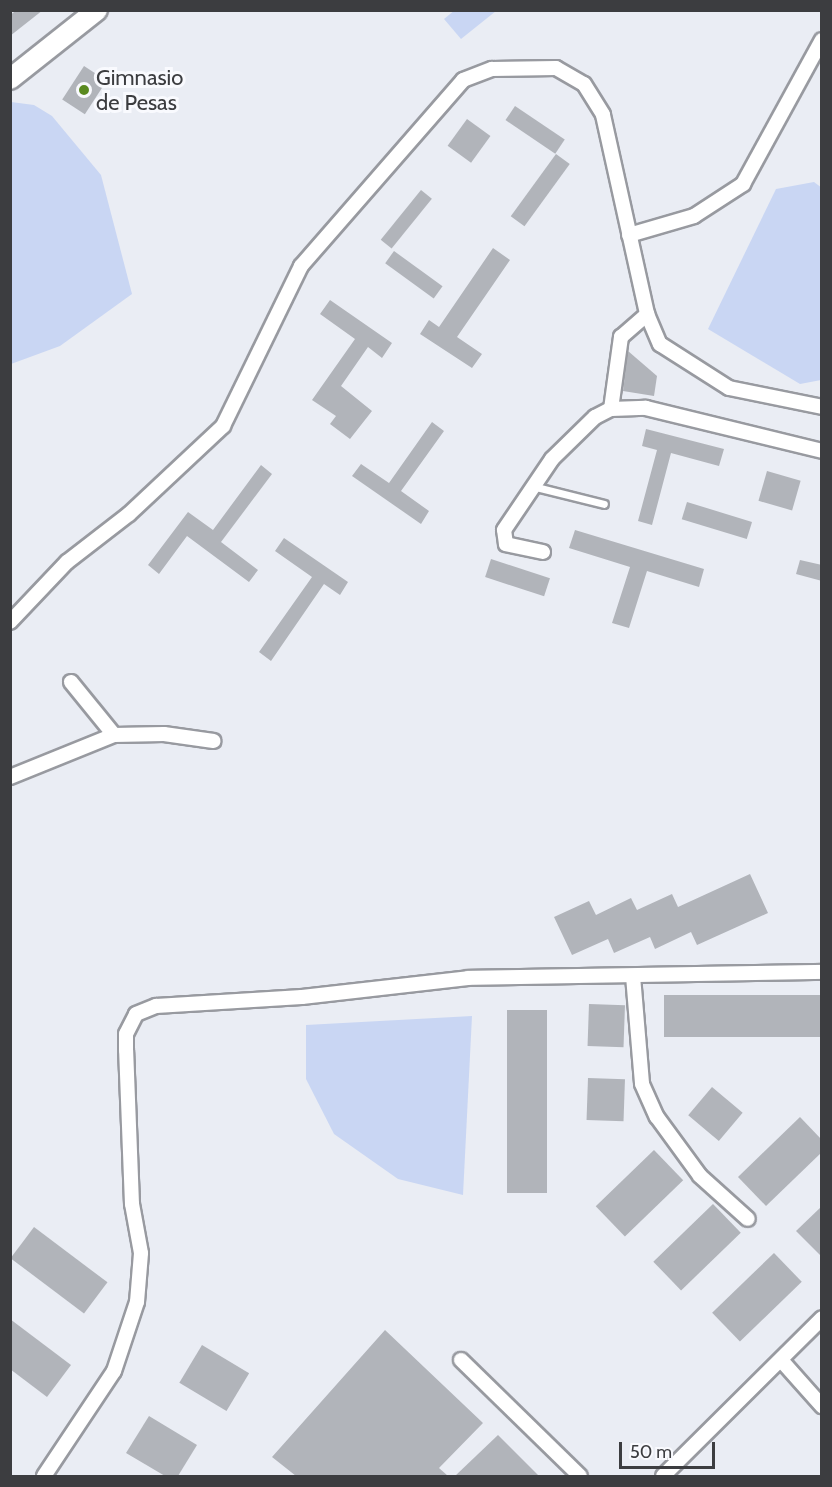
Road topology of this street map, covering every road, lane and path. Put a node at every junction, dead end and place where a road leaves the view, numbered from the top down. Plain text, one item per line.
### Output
1 (97, 10) edge
2 (822, 40) edge
3 (10, 79) edge
4 (629, 235) junction
5 (647, 314) junction
6 (822, 407) edge
7 (610, 409) junction
8 (822, 451) edge
9 (532, 486) junction
10 (604, 504) dead end
11 (543, 552) dead end
12 (10, 622) edge
13 (70, 682) dead end
14 (114, 735) junction
15 (214, 741) dead end
16 (10, 777) edge
17 (822, 972) edge
18 (633, 976) junction
19 (748, 1219) dead end
20 (822, 1318) edge
21 (460, 1360) dead end
22 (780, 1360) junction
23 (822, 1406) edge
24 (44, 1476) edge
25 (580, 1476) edge
26 (663, 1476) edge

1 - 3 street
2 - 4 street
4 - 5 street
4 - 12 street
5 - 6 street
5 - 7 street
7 - 8 street
7 - 9 street
9 - 10 lane
9 - 11 street
13 - 14 street
14 - 15 street
14 - 16 street
17 - 18 street
18 - 19 street
18 - 24 street
20 - 22 street
21 - 25 street
22 - 23 street
22 - 26 street

